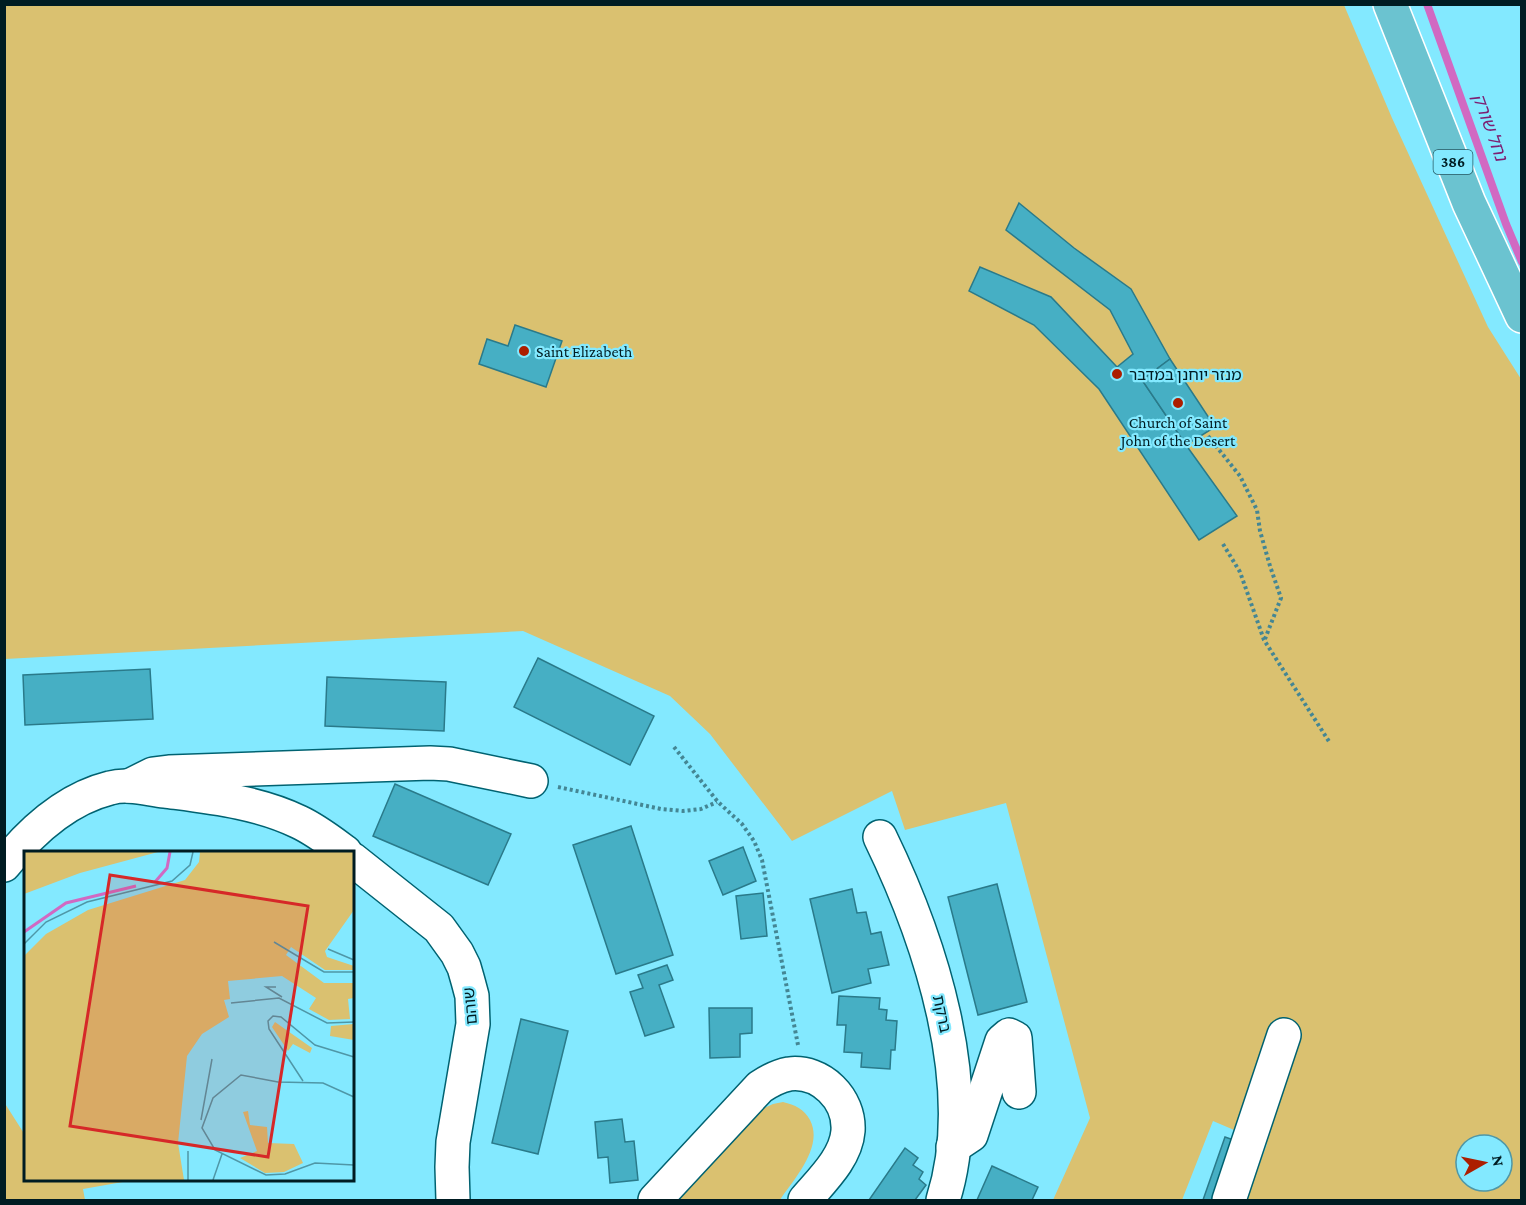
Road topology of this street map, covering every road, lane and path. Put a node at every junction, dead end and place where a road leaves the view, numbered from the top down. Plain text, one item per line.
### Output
1 (1390, 4) edge
2 (1521, 316) edge
3 (1208, 436) dead end
4 (1223, 544) dead end
5 (1264, 640) junction
6 (1330, 743) dead end
7 (674, 747) dead end
8 (531, 781) joint
9 (129, 786) junction
10 (718, 802) junction
11 (880, 837) dead end
12 (344, 851) edge
13 (354, 861) edge
14 (4, 865) edge
15 (1284, 1035) dead end
16 (805, 1075) junction
17 (1019, 1092) dead end
18 (953, 1147) junction
19 (453, 1200) edge
20 (655, 1200) edge
21 (805, 1200) edge
22 (942, 1200) edge
23 (1229, 1200) edge

1 - 2 main road, 386
3 - 5 path
4 - 5 path
5 - 6 path
7 - 10 path
8 - 9 street
8 - 10 path
9 - 12 street
9 - 14 street
10 - 16 path
11 - 18 street, ברקת
13 - 19 street, שוהם
15 - 23 street
16 - 20 street
16 - 21 street
17 - 18 street
18 - 22 street, ברקת

